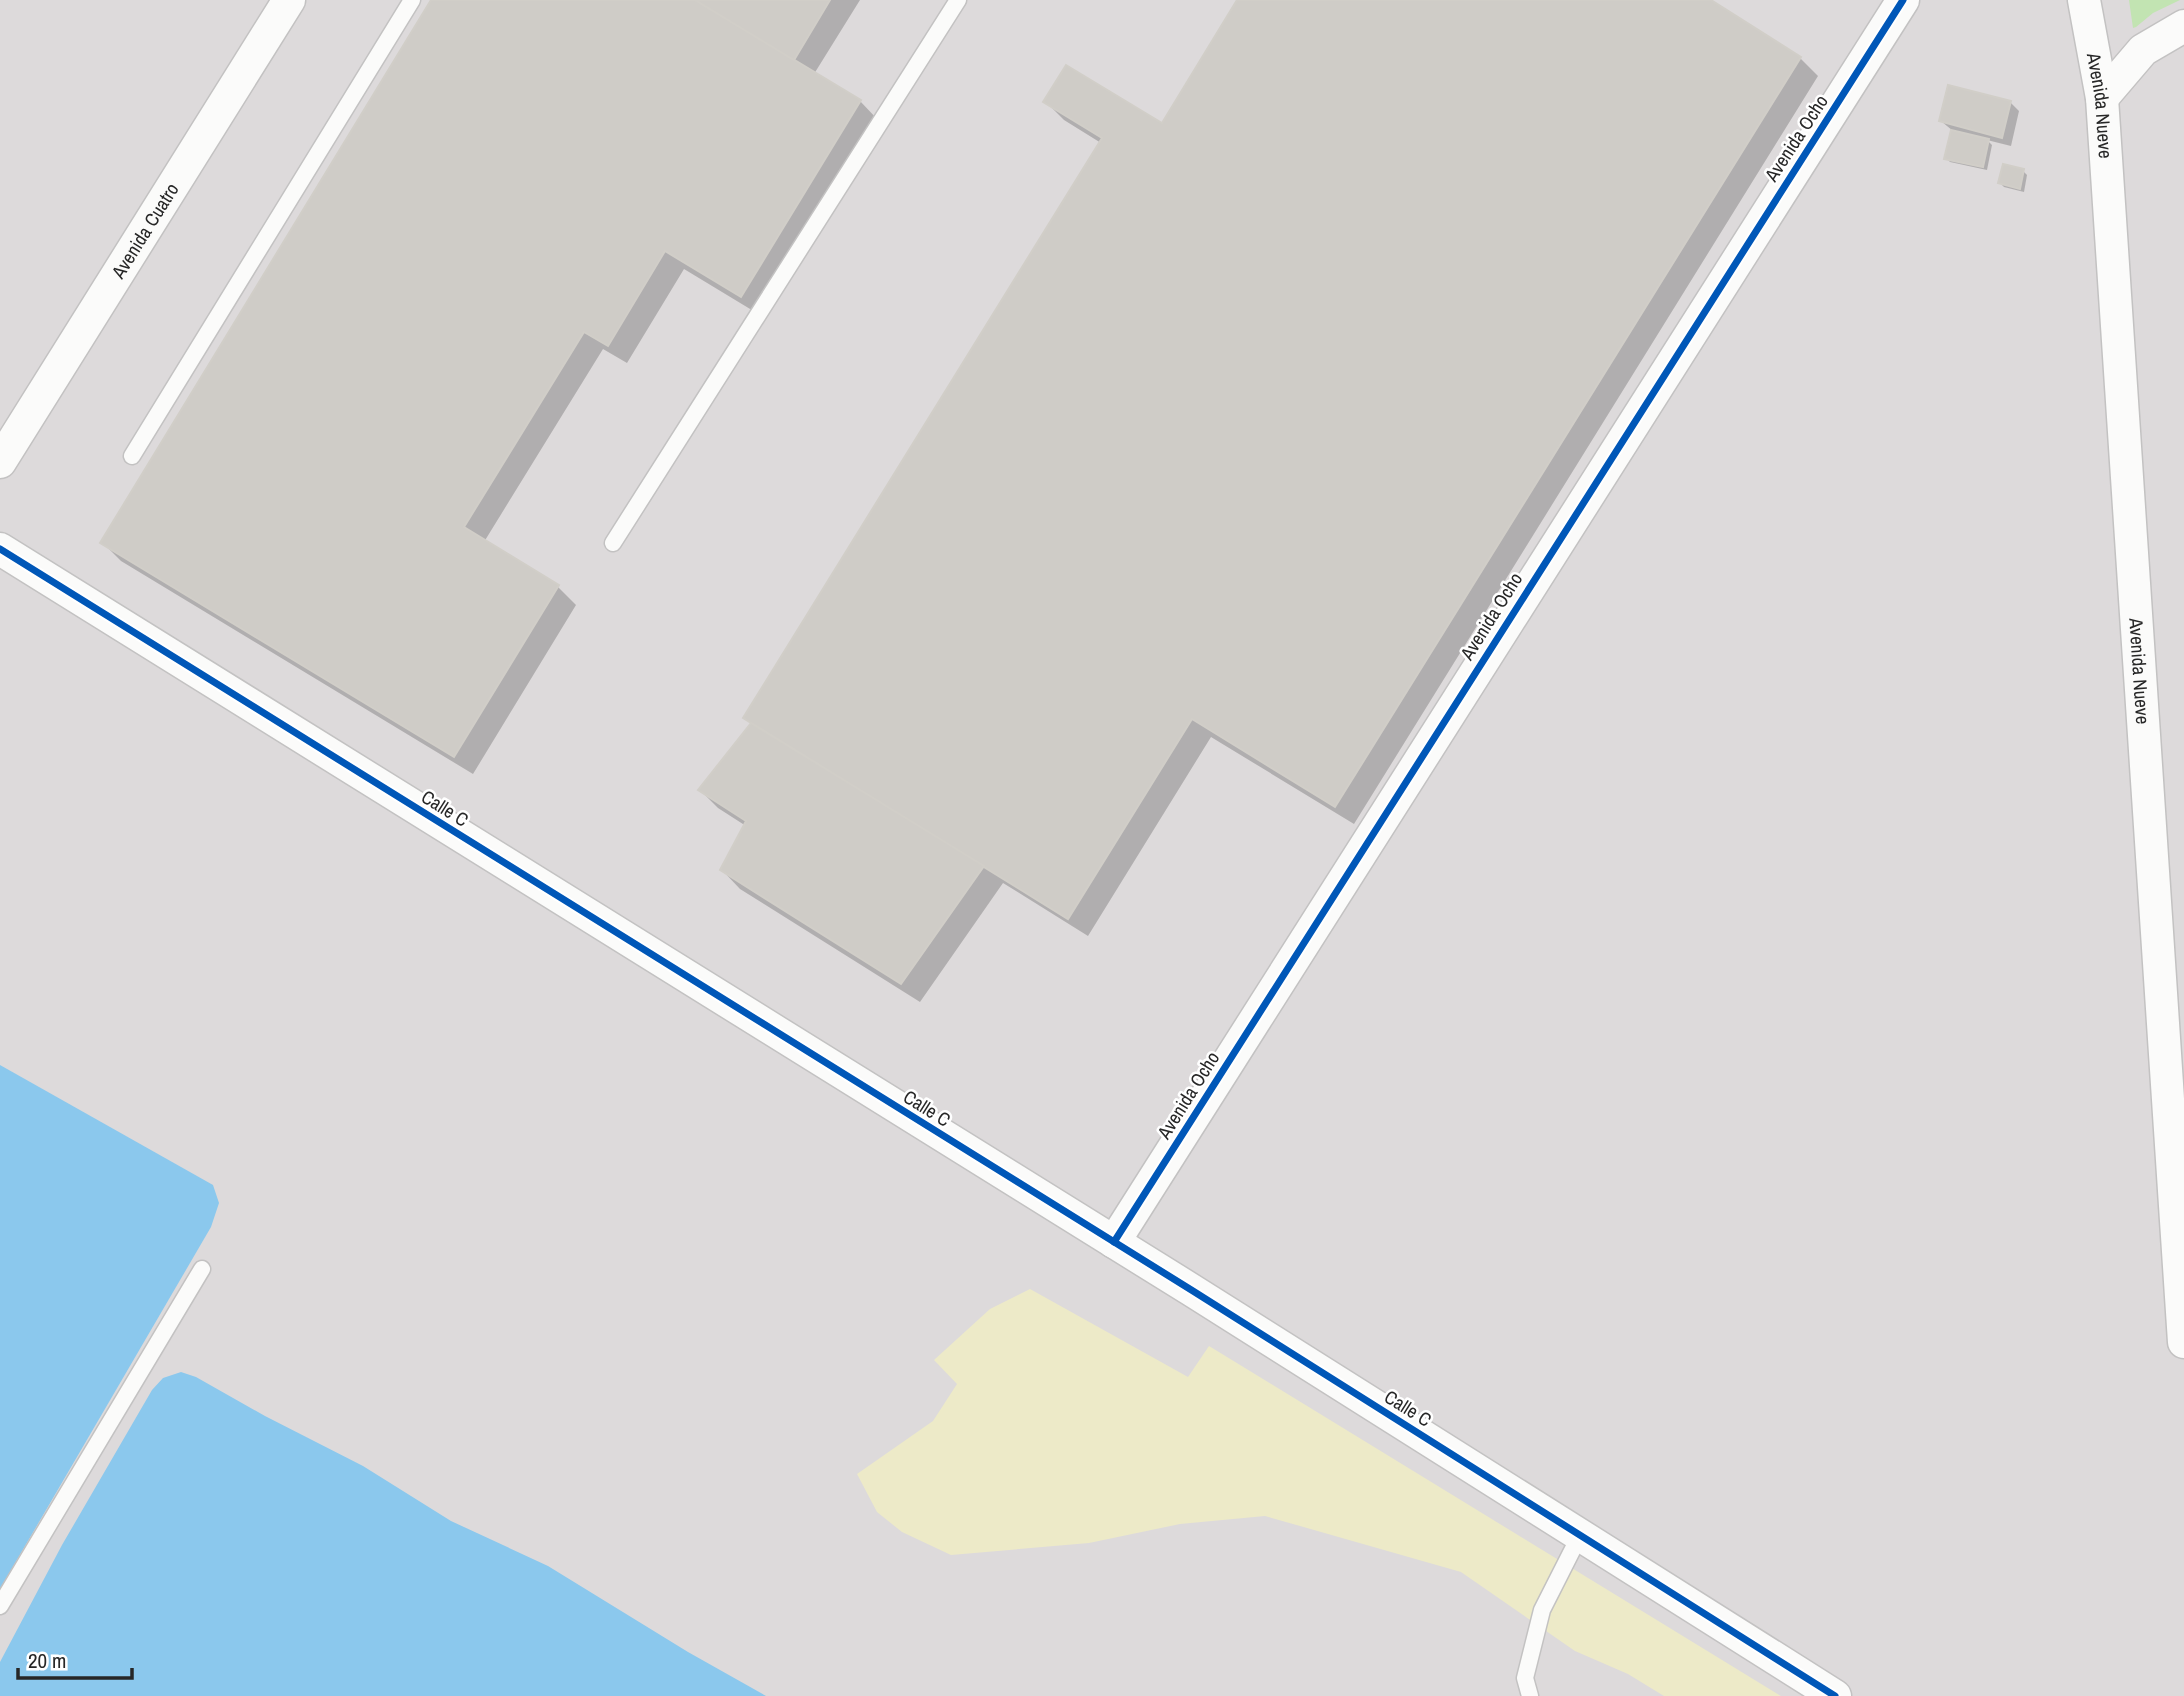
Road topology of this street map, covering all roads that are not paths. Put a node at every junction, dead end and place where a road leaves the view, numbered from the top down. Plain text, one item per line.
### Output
1 (289, 0) edge
2 (412, 0) edge
3 (958, 0) edge
4 (2084, 0) edge
5 (1904, 3) edge
6 (2184, 26) edge
7 (2102, 98) junction
8 (132, 456) dead end
9 (0, 461) edge
10 (613, 543) dead end
11 (0, 550) edge
12 (2177, 1126) edge
13 (1114, 1242) junction
14 (202, 1269) dead end
15 (2184, 1342) edge
16 (1580, 1535) junction
17 (0, 1606) edge
18 (1530, 1696) edge
19 (1835, 1696) edge

1 - 9 street, Avenida Cuatro
2 - 8 lane
3 - 10 lane
4 - 7 street, Avenida Nueve
5 - 13 street, Avenida Ocho
6 - 7 street
7 - 12 street, Avenida Nueve
11 - 13 street, Calle C
12 - 15 street, Avenida Nueve
13 - 16 street, Calle C
14 - 17 lane
16 - 18 lane
16 - 19 street, Calle C

